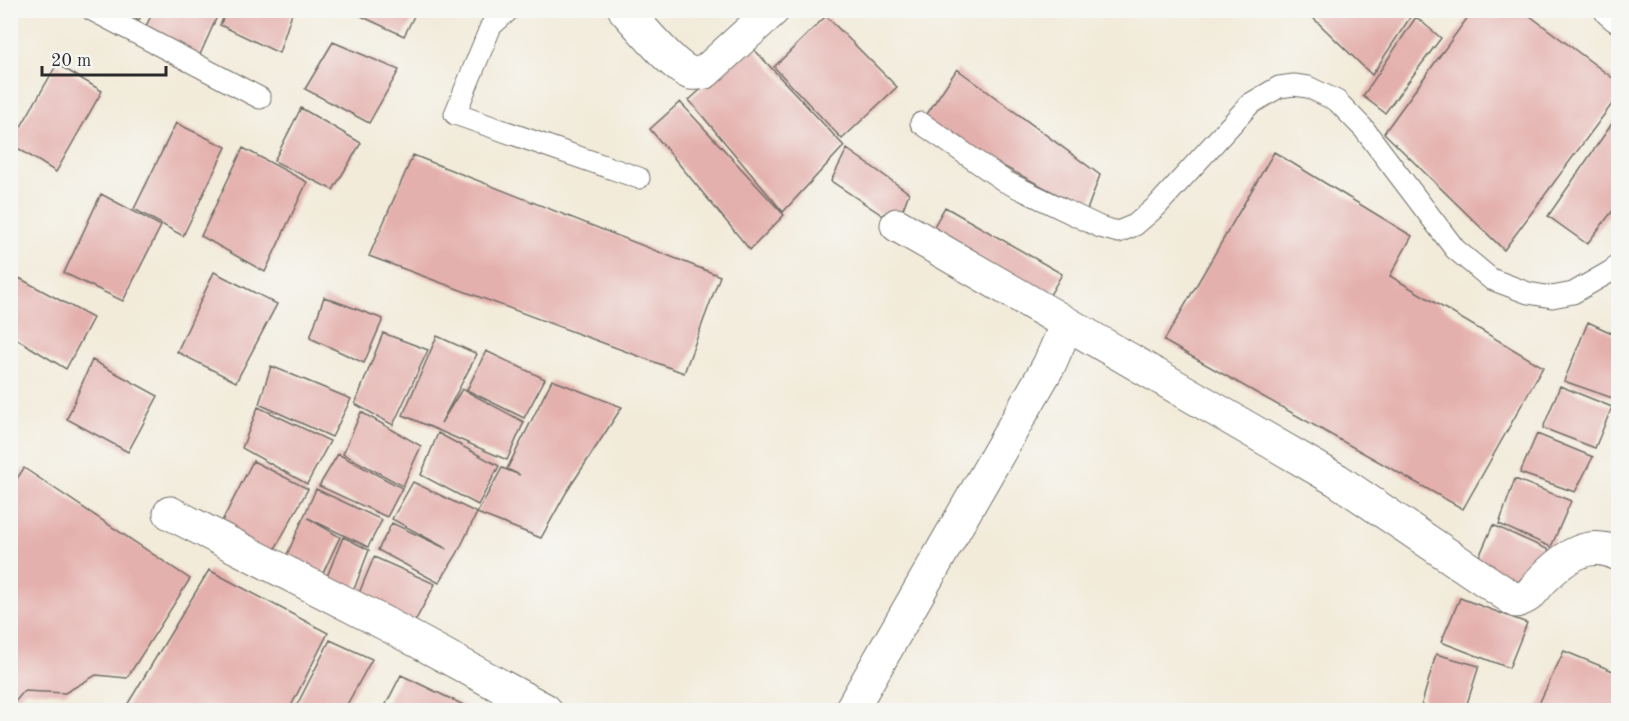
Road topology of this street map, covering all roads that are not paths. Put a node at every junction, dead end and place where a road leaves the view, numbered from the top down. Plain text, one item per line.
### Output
1 (92, 10) edge
2 (509, 10) edge
3 (625, 10) edge
4 (773, 10) edge
5 (1611, 10) edge
6 (1618, 16) edge
7 (260, 98) dead end
8 (921, 123) dead end
9 (639, 178) dead end
10 (897, 225) dead end
11 (1618, 264) edge
12 (1067, 324) junction
13 (170, 513) dead end
14 (1618, 554) edge
15 (545, 711) edge
16 (851, 711) edge

1 - 7 lane
2 - 9 lane
3 - 4 street
5 - 6 street
8 - 11 lane
10 - 12 street
12 - 14 street
12 - 16 street
13 - 15 street

